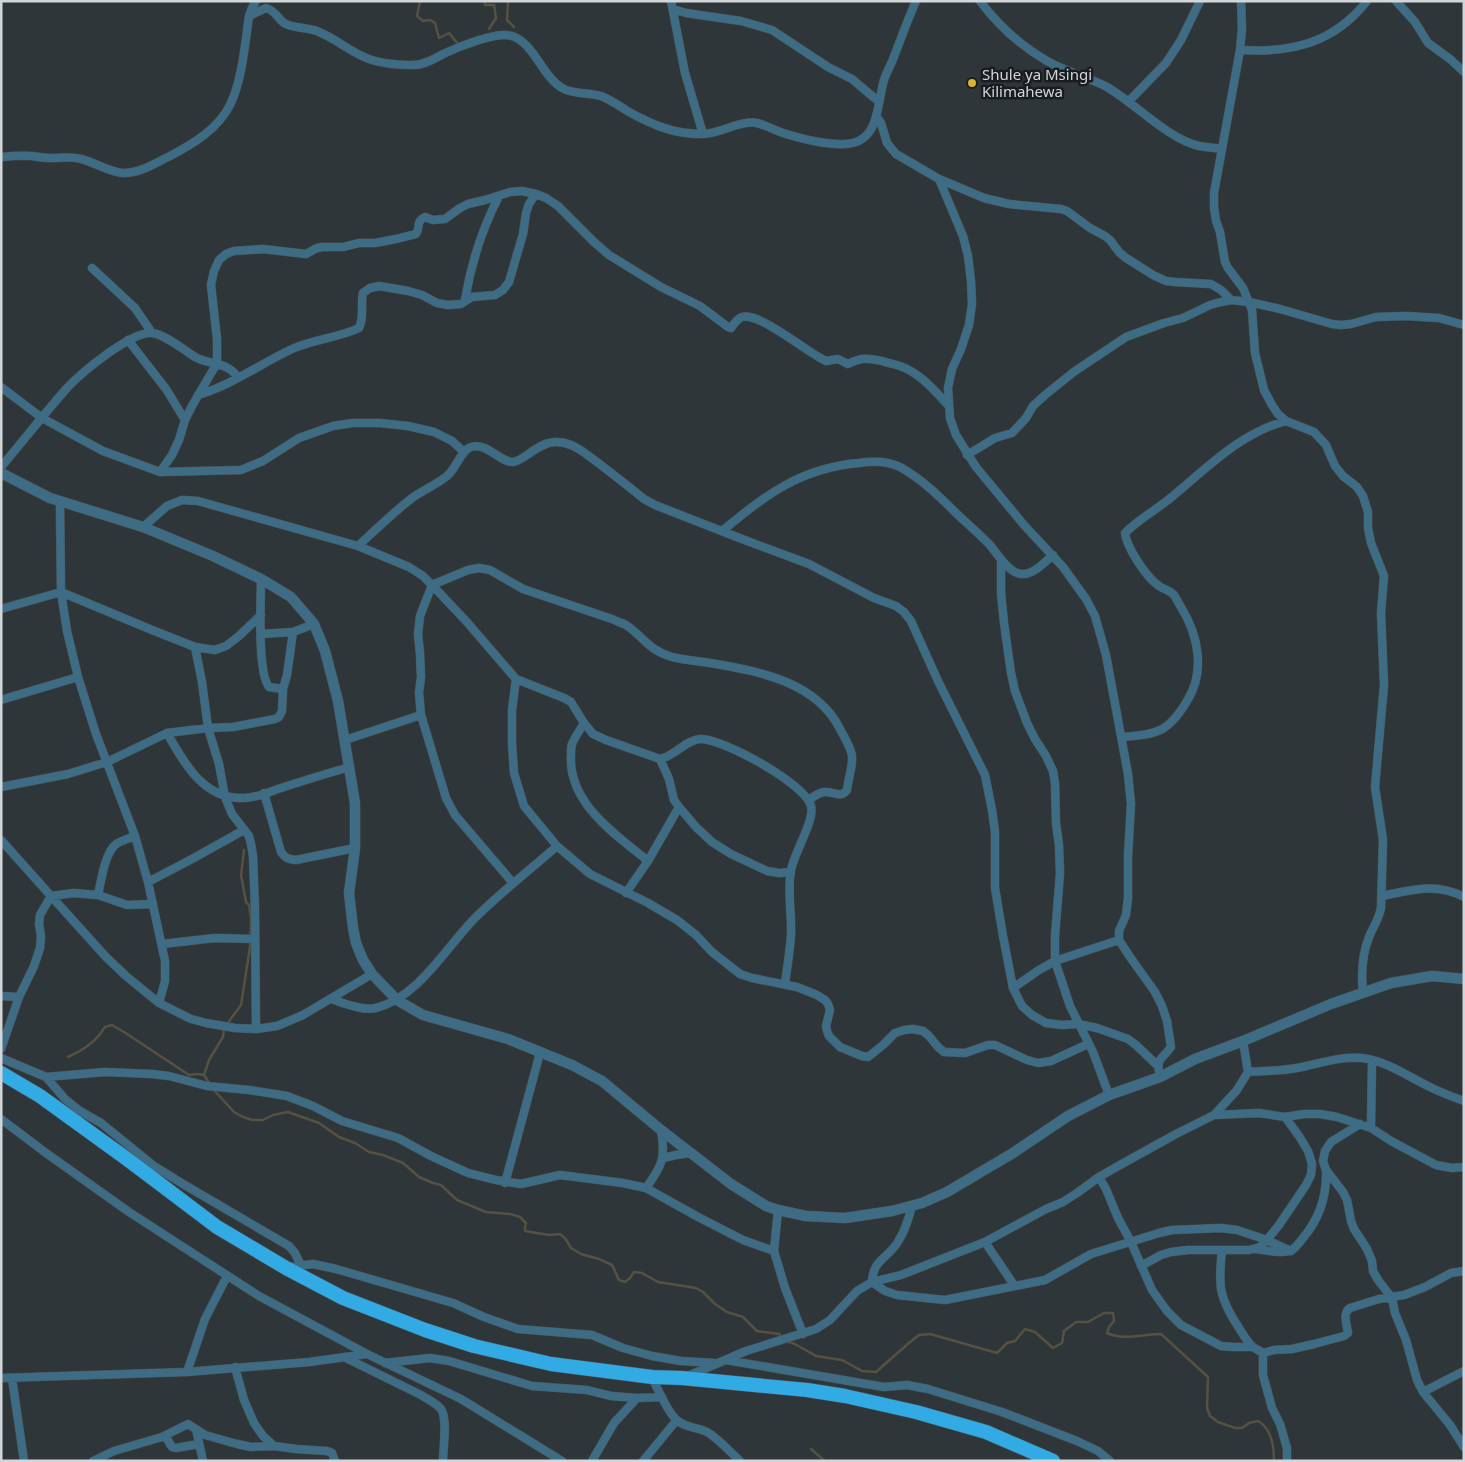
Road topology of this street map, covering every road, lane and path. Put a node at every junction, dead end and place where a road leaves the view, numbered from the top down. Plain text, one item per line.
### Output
1 (256, 1) edge
2 (916, 1) edge
3 (980, 1) edge
4 (1200, 1) edge
5 (1240, 1) edge
6 (1368, 1) edge
7 (1396, 1) edge
8 (672, 5) edge
9 (249, 16) junction
10 (1240, 50) junction
11 (1464, 72) edge
12 (878, 101) junction
13 (1128, 101) junction
14 (876, 116) junction
15 (703, 134) junction
16 (1222, 149) junction
17 (1, 157) edge
18 (939, 179) junction
19 (536, 194) junction
20 (498, 196) junction
21 (92, 268) dead end
22 (465, 300) junction
23 (1231, 300) junction
24 (1249, 302) junction
25 (1464, 325) edge
26 (152, 333) junction
27 (128, 340) junction
28 (217, 363) junction
29 (238, 377) junction
30 (1, 387) edge
31 (198, 395) junction
32 (948, 405) junction
33 (42, 418) junction
34 (185, 420) junction
35 (1286, 421) junction
36 (464, 452) junction
37 (967, 455) junction
38 (1, 467) edge
39 (1, 472) edge
40 (160, 472) junction
41 (60, 502) junction
42 (143, 528) junction
43 (722, 531) junction
44 (358, 546) junction
45 (1053, 555) junction
46 (1001, 559) junction
47 (262, 579) junction
48 (432, 584) junction
49 (61, 592) junction
50 (1, 610) edge
51 (261, 615) junction
52 (314, 624) junction
53 (292, 632) junction
54 (261, 634) junction
55 (195, 647) junction
56 (78, 677) junction
57 (516, 679) junction
58 (283, 689) junction
59 (1, 700) edge
60 (422, 715) junction
61 (584, 724) junction
62 (208, 728) junction
63 (167, 733) junction
64 (1122, 737) junction
65 (345, 740) junction
66 (660, 759) junction
67 (107, 762) junction
68 (350, 767) junction
69 (1, 787) edge
70 (264, 793) junction
71 (225, 796) junction
72 (809, 800) junction
73 (679, 807) junction
74 (244, 830) junction
75 (135, 836) junction
76 (1, 840) edge
77 (557, 846) junction
78 (355, 848) junction
79 (648, 861) junction
80 (791, 872) junction
81 (148, 882) junction
82 (513, 883) junction
83 (626, 893) junction
84 (98, 895) junction
85 (51, 896) junction
86 (1382, 896) junction
87 (1464, 898) edge
88 (153, 904) junction
89 (255, 938) junction
90 (1119, 940) junction
91 (162, 944) junction
92 (1055, 961) junction
93 (372, 974) junction
94 (1463, 977) edge
95 (785, 984) junction
96 (1012, 988) junction
97 (1363, 992) junction
98 (1, 996) edge
99 (19, 997) junction
100 (331, 999) junction
101 (397, 1000) junction
102 (159, 1003) junction
103 (1078, 1024) junction
104 (256, 1029) junction
105 (1243, 1041) junction
106 (1088, 1044) junction
107 (1, 1049) edge
108 (540, 1053) junction
109 (1, 1058) edge
110 (1372, 1060) junction
111 (1157, 1065) junction
112 (1248, 1072) junction
113 (1, 1073) edge
114 (46, 1077) junction
115 (1160, 1077) junction
116 (1109, 1095) junction
117 (1464, 1101) edge
118 (1214, 1115) junction
119 (1285, 1117) junction
120 (1, 1119) edge
121 (1360, 1124) junction
122 (1371, 1128) junction
123 (661, 1130) junction
124 (691, 1153) junction
125 (663, 1158) junction
126 (1464, 1167) edge
127 (1326, 1170) junction
128 (1099, 1177) junction
129 (505, 1183) junction
130 (646, 1188) junction
131 (912, 1206) junction
132 (778, 1210) junction
133 (1267, 1240) junction
134 (985, 1242) junction
135 (1131, 1242) junction
136 (1255, 1249) junction
137 (1222, 1250) junction
138 (774, 1251) junction
139 (1291, 1251) junction
140 (301, 1266) junction
141 (1141, 1266) junction
142 (286, 1268) junction
143 (1464, 1270) edge
144 (227, 1276) junction
145 (872, 1282) junction
146 (1014, 1285) junction
147 (1392, 1298) junction
148 (803, 1334) junction
149 (1252, 1347) junction
150 (1263, 1353) junction
151 (367, 1354) junction
152 (344, 1357) junction
153 (726, 1360) junction
154 (385, 1363) junction
155 (717, 1364) junction
156 (235, 1367) junction
157 (1464, 1371) edge
158 (188, 1372) junction
159 (652, 1377) junction
160 (1, 1378) edge
161 (12, 1378) junction
162 (682, 1378) junction
163 (1423, 1392) junction
164 (662, 1397) junction
165 (637, 1398) junction
166 (676, 1421) junction
167 (196, 1429) junction
168 (162, 1438) junction
169 (200, 1444) junction
170 (274, 1446) junction
171 (1464, 1447) edge
172 (24, 1461) edge
173 (93, 1461) edge
174 (203, 1461) edge
175 (335, 1461) edge
176 (443, 1461) edge
177 (562, 1461) edge
178 (592, 1461) edge
179 (643, 1461) edge
180 (740, 1461) edge
181 (1053, 1461) edge
182 (1110, 1461) edge
183 (1287, 1461) edge

1 - 9 street
2 - 12 street
3 - 13 street
4 - 13 street
5 - 10 street
6 - 10 street
7 - 11 street
8 - 12 street
8 - 15 street
9 - 15 street
9 - 17 street
10 - 16 street
12 - 14 street
13 - 16 street
14 - 15 street
14 - 18 street
16 - 24 street
18 - 23 street
18 - 32 street
19 - 20 street
19 - 22 street
19 - 32 street
20 - 22 street
20 - 28 street
21 - 26 street
22 - 29 street
23 - 24 street
23 - 37 street
24 - 25 street
24 - 35 street
26 - 27 street
26 - 28 street
27 - 33 street
27 - 34 street
28 - 29 street
28 - 31 street
29 - 31 street
30 - 33 street
31 - 34 street
32 - 37 street
33 - 38 street
33 - 40 street
34 - 40 street
35 - 64 street
35 - 86 street
36 - 40 street
36 - 43 street
36 - 44 street
37 - 45 street
39 - 41 street
41 - 42 street
41 - 49 street
42 - 44 street
42 - 47 street
43 - 46 street
43 - 96 street
44 - 48 street
45 - 46 street
45 - 64 street
46 - 92 street
47 - 51 street
47 - 52 street
48 - 57 street
48 - 60 street
48 - 72 street
49 - 50 street
49 - 55 street
49 - 56 street
51 - 54 street
51 - 55 street
52 - 53 street
52 - 65 street
53 - 54 street
53 - 58 street
54 - 58 street
55 - 62 street
56 - 59 street
56 - 67 street
57 - 61 street
57 - 77 street
58 - 62 street
60 - 65 street
60 - 82 street
61 - 66 street
61 - 79 street
62 - 63 street
62 - 71 street
63 - 67 street
63 - 71 street
64 - 90 street
65 - 68 street
66 - 72 street
66 - 73 street
67 - 69 street
67 - 75 street
68 - 70 street
68 - 78 street
70 - 71 street
70 - 78 street
71 - 74 street
72 - 80 street
73 - 79 street
73 - 80 street
74 - 81 street
74 - 89 street
75 - 81 street
75 - 84 street
76 - 85 street
77 - 82 street
77 - 83 street
78 - 93 street
79 - 83 street
80 - 95 street
81 - 88 street
82 - 101 street
83 - 95 street
84 - 85 street
84 - 88 street
85 - 99 street
85 - 102 street
86 - 87 street
86 - 97 street
88 - 91 street
89 - 91 street
89 - 104 street
90 - 92 street
90 - 111 street
91 - 102 street
92 - 96 street
92 - 103 street
93 - 100 street
93 - 101 street
94 - 97 street
95 - 106 street
96 - 103 street
97 - 105 street
98 - 99 street
99 - 107 street
100 - 101 street
100 - 104 street
101 - 108 street
102 - 104 street
103 - 106 street
103 - 111 street
105 - 112 street
105 - 115 street
106 - 116 street
108 - 123 street
108 - 129 street
109 - 114 street
110 - 112 street
110 - 117 street
110 - 122 street
111 - 115 street
112 - 118 street
113 - 142 highway
114 - 129 street
114 - 140 street
115 - 116 street
116 - 131 street
118 - 119 street
118 - 128 street
119 - 121 street
119 - 133 street
120 - 144 street
121 - 122 street
121 - 127 street
122 - 126 street
123 - 124 street
123 - 125 street
124 - 125 street
124 - 132 street
125 - 130 street
127 - 139 street
127 - 147 street
128 - 134 street
128 - 135 street
129 - 130 street
130 - 138 street
131 - 132 street
131 - 145 street
132 - 138 street
133 - 135 street
133 - 136 street
133 - 139 street
134 - 145 street
134 - 146 street
135 - 141 street
135 - 146 street
136 - 137 street
136 - 139 street
137 - 141 street
137 - 149 street
138 - 148 street
140 - 142 street
140 - 155 street
141 - 149 street
142 - 159 highway
143 - 147 street
144 - 151 street
144 - 158 street
145 - 146 street
145 - 148 street
147 - 150 street
147 - 163 street
148 - 153 street
149 - 150 street
150 - 183 street
151 - 152 street
151 - 154 street
152 - 156 street
152 - 176 street
153 - 155 street
153 - 182 street
154 - 165 street
154 - 177 street
155 - 162 street
156 - 158 street
156 - 170 street
157 - 163 street
158 - 161 street
159 - 162 highway
159 - 164 street
160 - 161 street
161 - 172 street
162 - 181 highway
163 - 171 street
164 - 165 street
164 - 166 street
165 - 178 street
166 - 179 street
166 - 180 street
167 - 168 street
167 - 169 street
167 - 170 street
168 - 169 street
168 - 173 street
169 - 174 street
170 - 175 street

